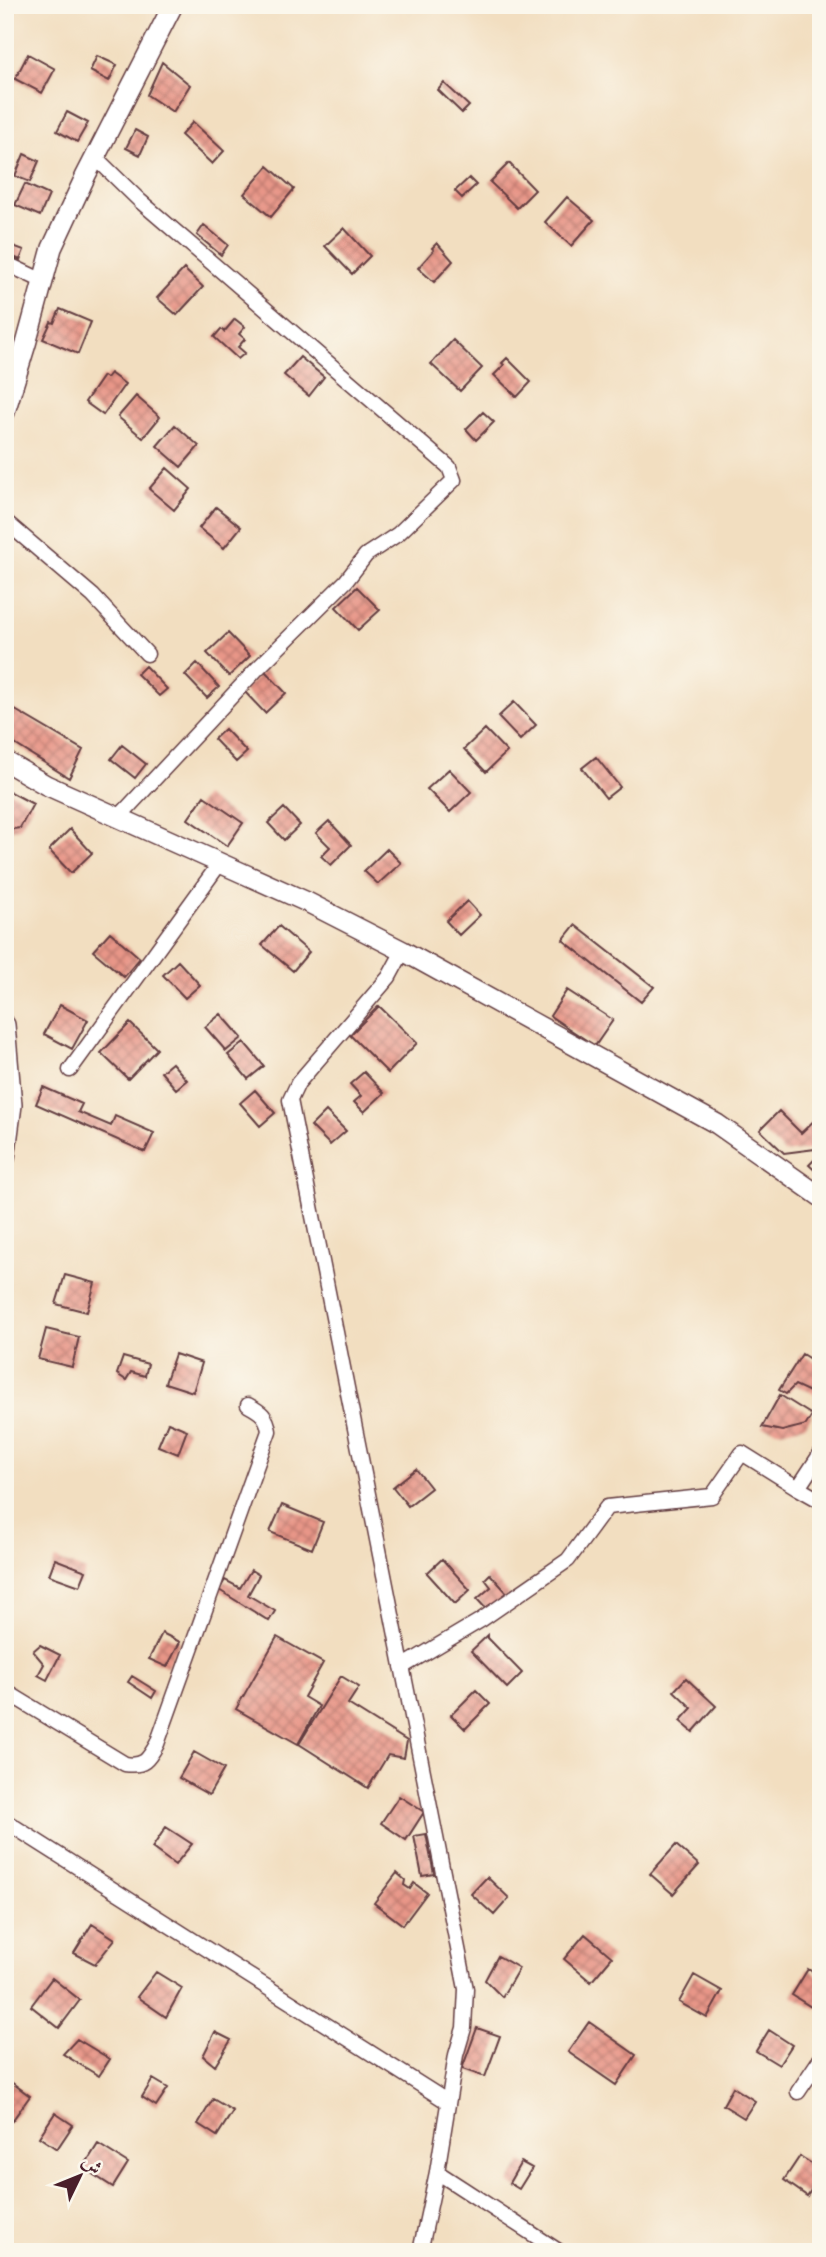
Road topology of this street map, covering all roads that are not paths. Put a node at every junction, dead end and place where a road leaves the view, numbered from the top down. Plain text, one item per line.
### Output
1 (173, 5) edge
2 (95, 157) junction
3 (5, 263) edge
4 (43, 281) junction
5 (5, 412) edge
6 (5, 521) edge
7 (147, 654) dead end
8 (5, 761) edge
9 (118, 818) junction
10 (220, 863) junction
11 (403, 951) junction
12 (5, 1025) edge
13 (70, 1070) dead end
14 (5, 1158) edge
15 (821, 1197) edge
16 (248, 1405) dead end
17 (821, 1453) edge
18 (797, 1488) junction
19 (821, 1502) edge
20 (402, 1667) junction
21 (5, 1690) edge
22 (5, 1821) edge
23 (821, 2058) edge
24 (798, 2092) dead end
25 (449, 2102) junction
26 (437, 2172) junction
27 (420, 2252) edge
28 (560, 2252) edge

1 - 2 street
2 - 4 street
2 - 9 street
3 - 4 street
4 - 5 street
6 - 7 street
8 - 9 street
9 - 10 street
10 - 11 street
10 - 13 street
11 - 15 street
11 - 20 street
12 - 14 street
16 - 21 street
17 - 18 street
18 - 19 street
18 - 20 street
20 - 25 street
22 - 25 street
23 - 24 street
25 - 26 street
26 - 27 street
26 - 28 street

